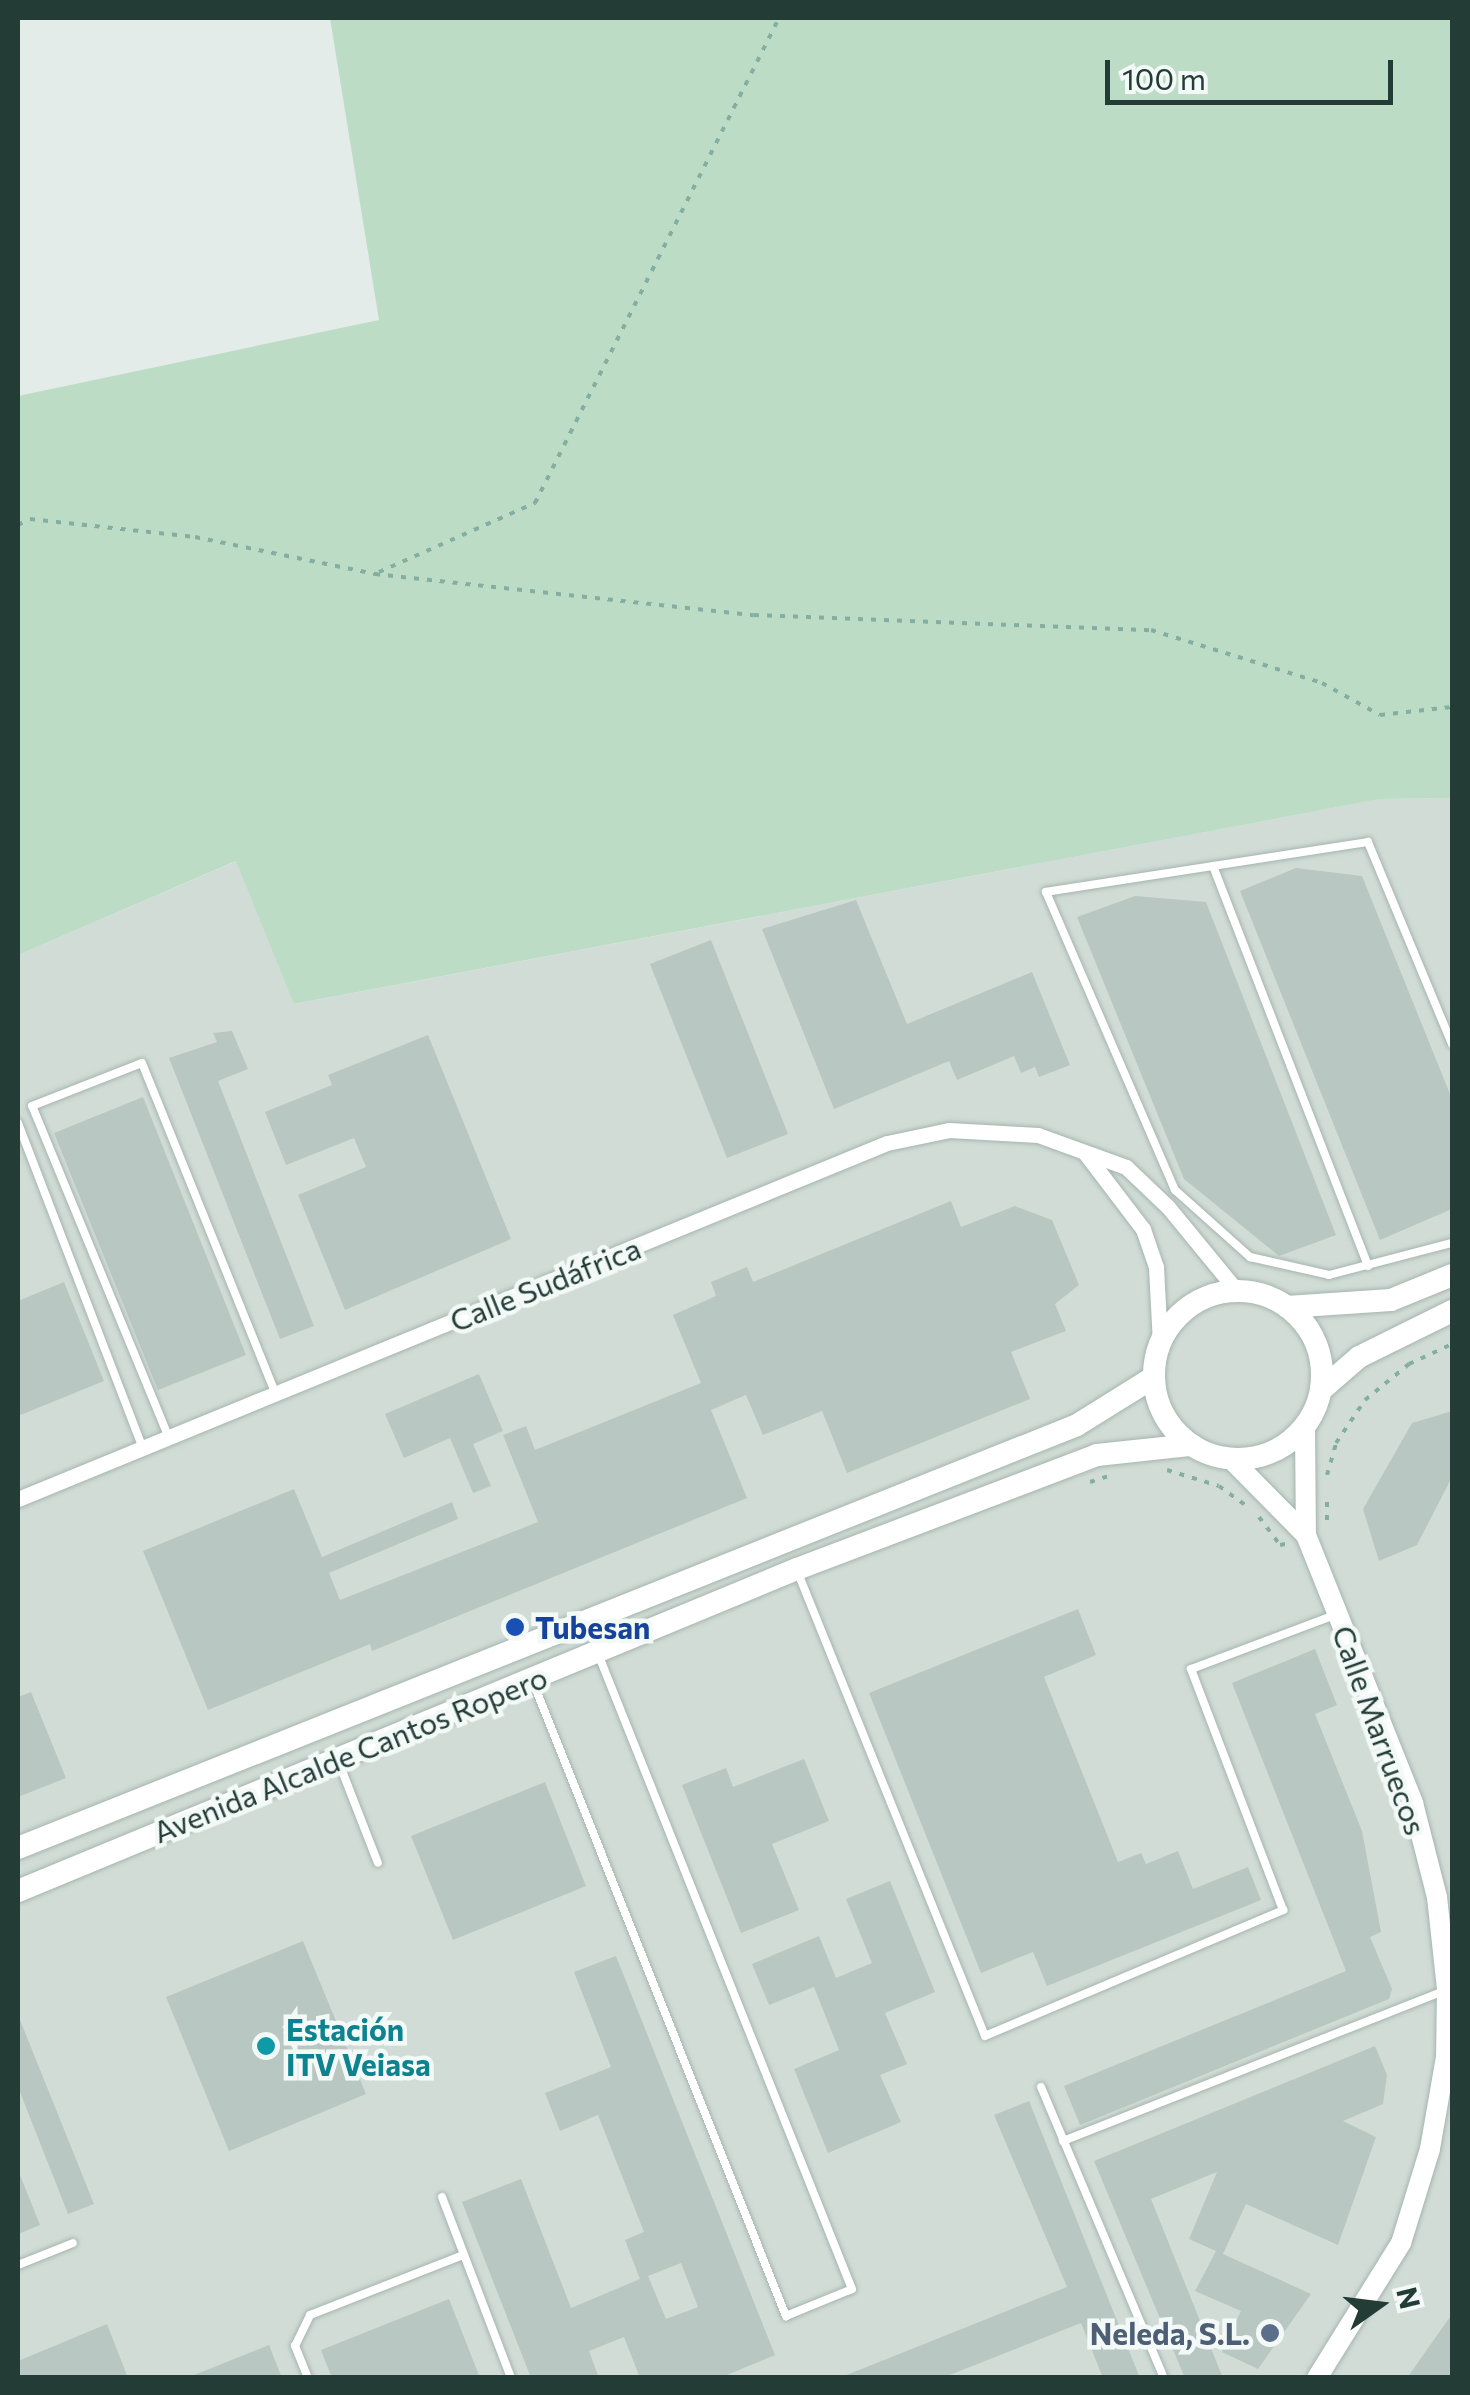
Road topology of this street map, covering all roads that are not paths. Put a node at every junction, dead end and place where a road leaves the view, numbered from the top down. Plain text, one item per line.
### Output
1 (1213, 866) junction
2 (1452, 1044) edge
3 (18, 1122) edge
4 (1083, 1150) junction
5 (1452, 1242) edge
6 (1368, 1266) junction
7 (1452, 1275) edge
8 (1237, 1291) junction
9 (1288, 1307) junction
10 (1452, 1311) edge
11 (1160, 1344) junction
12 (1154, 1377) junction
13 (1321, 1390) junction
14 (276, 1394) junction
15 (1305, 1427) junction
16 (169, 1438) junction
17 (1191, 1445) junction
18 (143, 1448) junction
19 (1232, 1460) junction
20 (18, 1499) edge
21 (1306, 1535) junction
22 (797, 1570) junction
23 (1337, 1614) junction
24 (598, 1652) junction
25 (532, 1678) junction
26 (338, 1759) junction
27 (18, 1848) edge
28 (378, 1863) dead end
29 (18, 1890) edge
30 (1447, 1989) junction
31 (1041, 2087) dead end
32 (1063, 2141) junction
33 (442, 2198) dead end
34 (72, 2243) dead end
35 (462, 2255) junction
36 (18, 2265) edge
37 (308, 2378) edge
38 (511, 2378) edge
39 (1164, 2378) edge
40 (1317, 2378) edge

1 - 2 lane
1 - 6 lane
1 - 6 lane
3 - 18 lane
4 - 8 street, Calle Sudáfrica
4 - 11 street
4 - 14 street, Calle Sudáfrica
5 - 6 lane
7 - 9 main road
8 - 9 main road
8 - 11 main road
9 - 13 main road
10 - 13 main road
11 - 12 main road
12 - 17 main road
12 - 27 main road, Avenida Alcalde Cantos Ropero
13 - 15 main road
14 - 16 street, Calle Sudáfrica
14 - 16 lane
15 - 19 main road
15 - 21 street, Calle Marruecos
16 - 18 street, Calle Sudáfrica
17 - 19 main road
17 - 22 main road, Avenida Alcalde Cantos Ropero
18 - 20 street, Calle Sudáfrica
19 - 21 street, Calle Marruecos
21 - 23 street, Calle Marruecos
22 - 23 lane
22 - 24 main road, Avenida Alcalde Cantos Ropero
23 - 30 street, Calle Marruecos
24 - 25 main road, Avenida Alcalde Cantos Ropero
24 - 25 lane
25 - 26 main road, Avenida Alcalde Cantos Ropero
26 - 28 lane
26 - 29 main road, Avenida Alcalde Cantos Ropero
30 - 32 lane
30 - 40 street, Calle Marruecos
31 - 32 lane
32 - 39 lane
33 - 35 lane
34 - 36 lane
35 - 37 lane
35 - 38 lane

